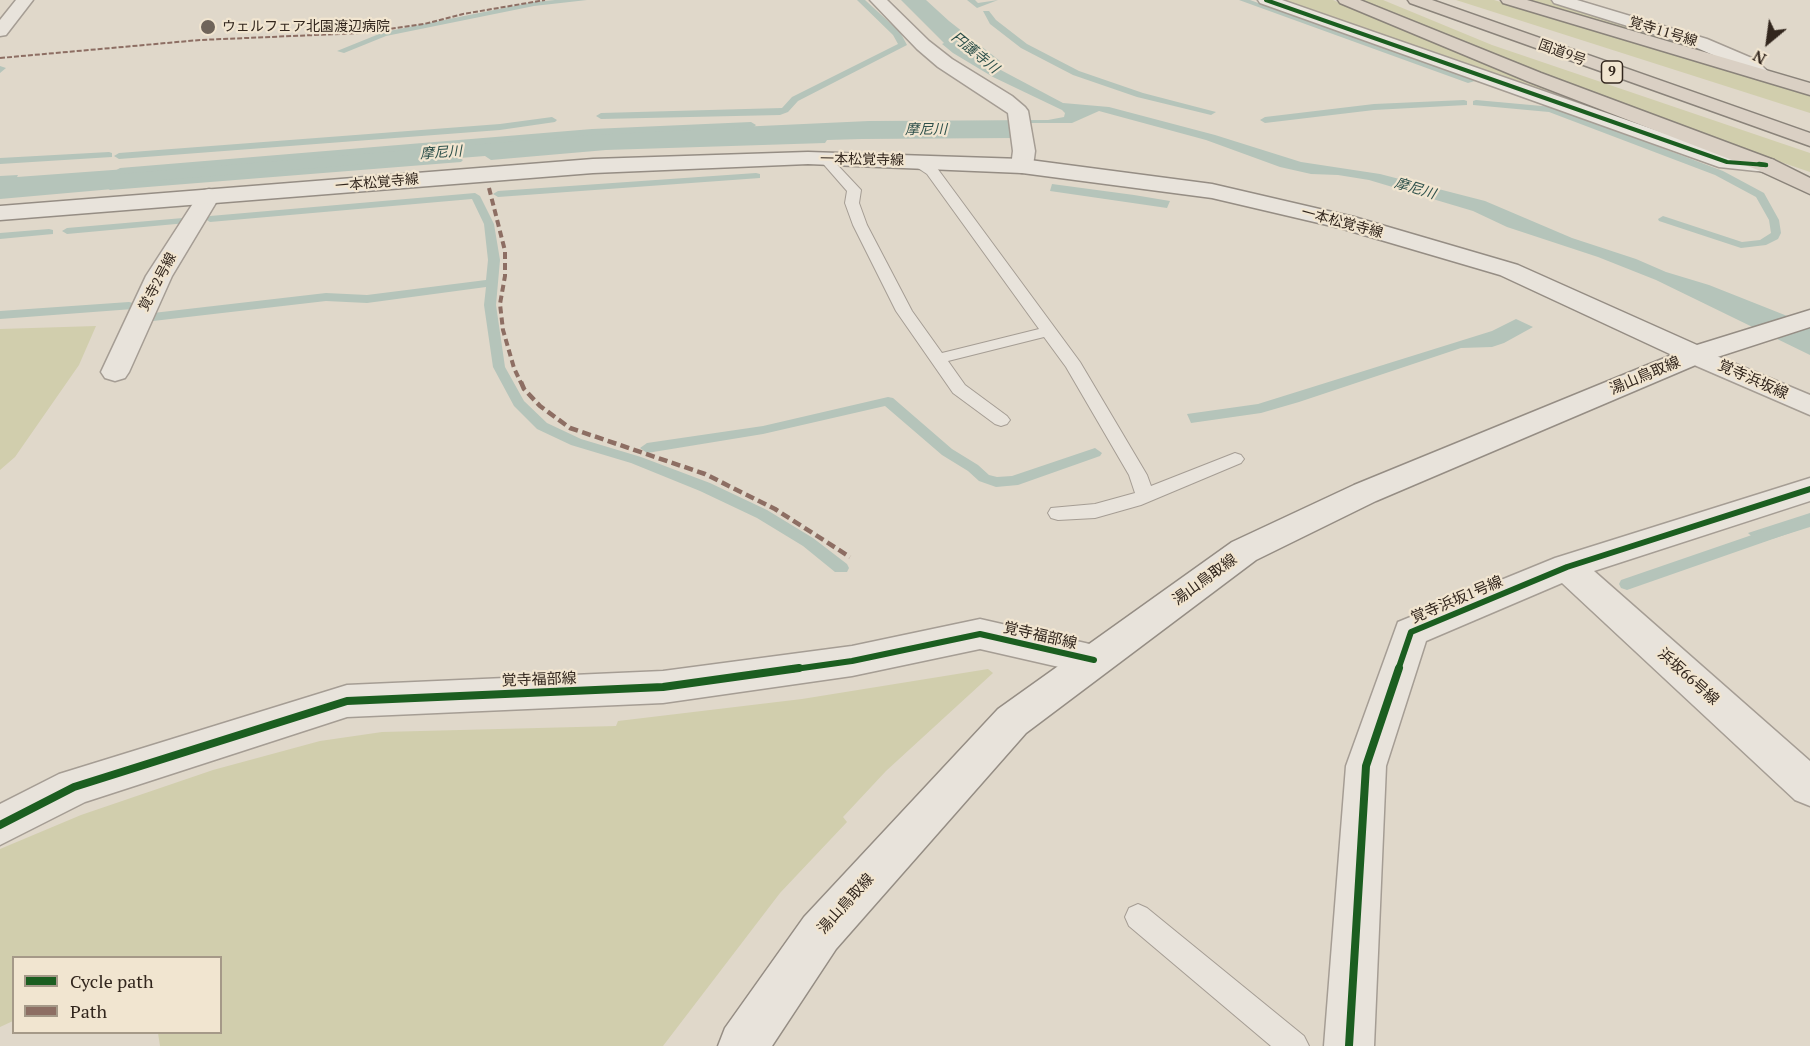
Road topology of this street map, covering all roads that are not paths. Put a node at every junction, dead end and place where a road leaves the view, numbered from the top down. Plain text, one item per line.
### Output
1 (25, 0) edge
2 (878, 0) edge
3 (1266, 0) edge
4 (1346, 0) edge
5 (1416, 0) edge
6 (1437, 0) edge
7 (1509, 0) edge
8 (1560, 0) edge
9 (0, 31) edge
10 (1762, 74) junction
11 (1810, 88) edge
12 (1810, 121) edge
13 (1810, 140) edge
14 (825, 159) junction
15 (1023, 159) junction
16 (917, 161) junction
17 (1766, 165) junction
18 (1810, 178) edge
19 (1810, 187) edge
20 (209, 196) junction
21 (0, 213) edge
22 (1810, 318) edge
23 (1048, 331) junction
24 (1695, 355) junction
25 (936, 358) junction
26 (114, 372) dead end
27 (1810, 406) edge
28 (1001, 420) dead end
29 (1235, 459) dead end
30 (1810, 489) edge
31 (1145, 496) junction
32 (1058, 513) dead end
33 (1567, 567) junction
34 (1095, 660) junction
35 (1810, 787) edge
36 (0, 825) edge
37 (1138, 916) dead end
38 (743, 1046) edge
39 (1294, 1046) edge
40 (1349, 1046) edge

1 - 9 street
2 - 15 street
3 - 17 street
4 - 17 highway
5 - 13 highway, 国道9号 / 9
6 - 12 highway, 国道9号 / 9
7 - 10 highway
8 - 10 street, 覚寺11号線
10 - 11 highway
14 - 16 street, 一本松覚寺線
14 - 20 street, 一本松覚寺線
14 - 25 lane
15 - 16 street, 一本松覚寺線
15 - 24 street, 一本松覚寺線
16 - 23 lane
17 - 18 highway
17 - 19 highway
20 - 21 street, 一本松覚寺線
20 - 26 street, 覚寺2号線
22 - 24 street, 湯山鳥取線
23 - 25 lane
23 - 31 lane
24 - 27 street, 覚寺浜坂線
24 - 34 street, 湯山鳥取線
25 - 28 lane
29 - 31 lane
30 - 33 street, 覚寺浜坂1号線
31 - 32 lane
33 - 35 street, 浜坂66号線
33 - 40 street, 覚寺浜坂1号線
34 - 36 street, 覚寺福部線
34 - 38 street, 湯山鳥取線
37 - 39 lane

